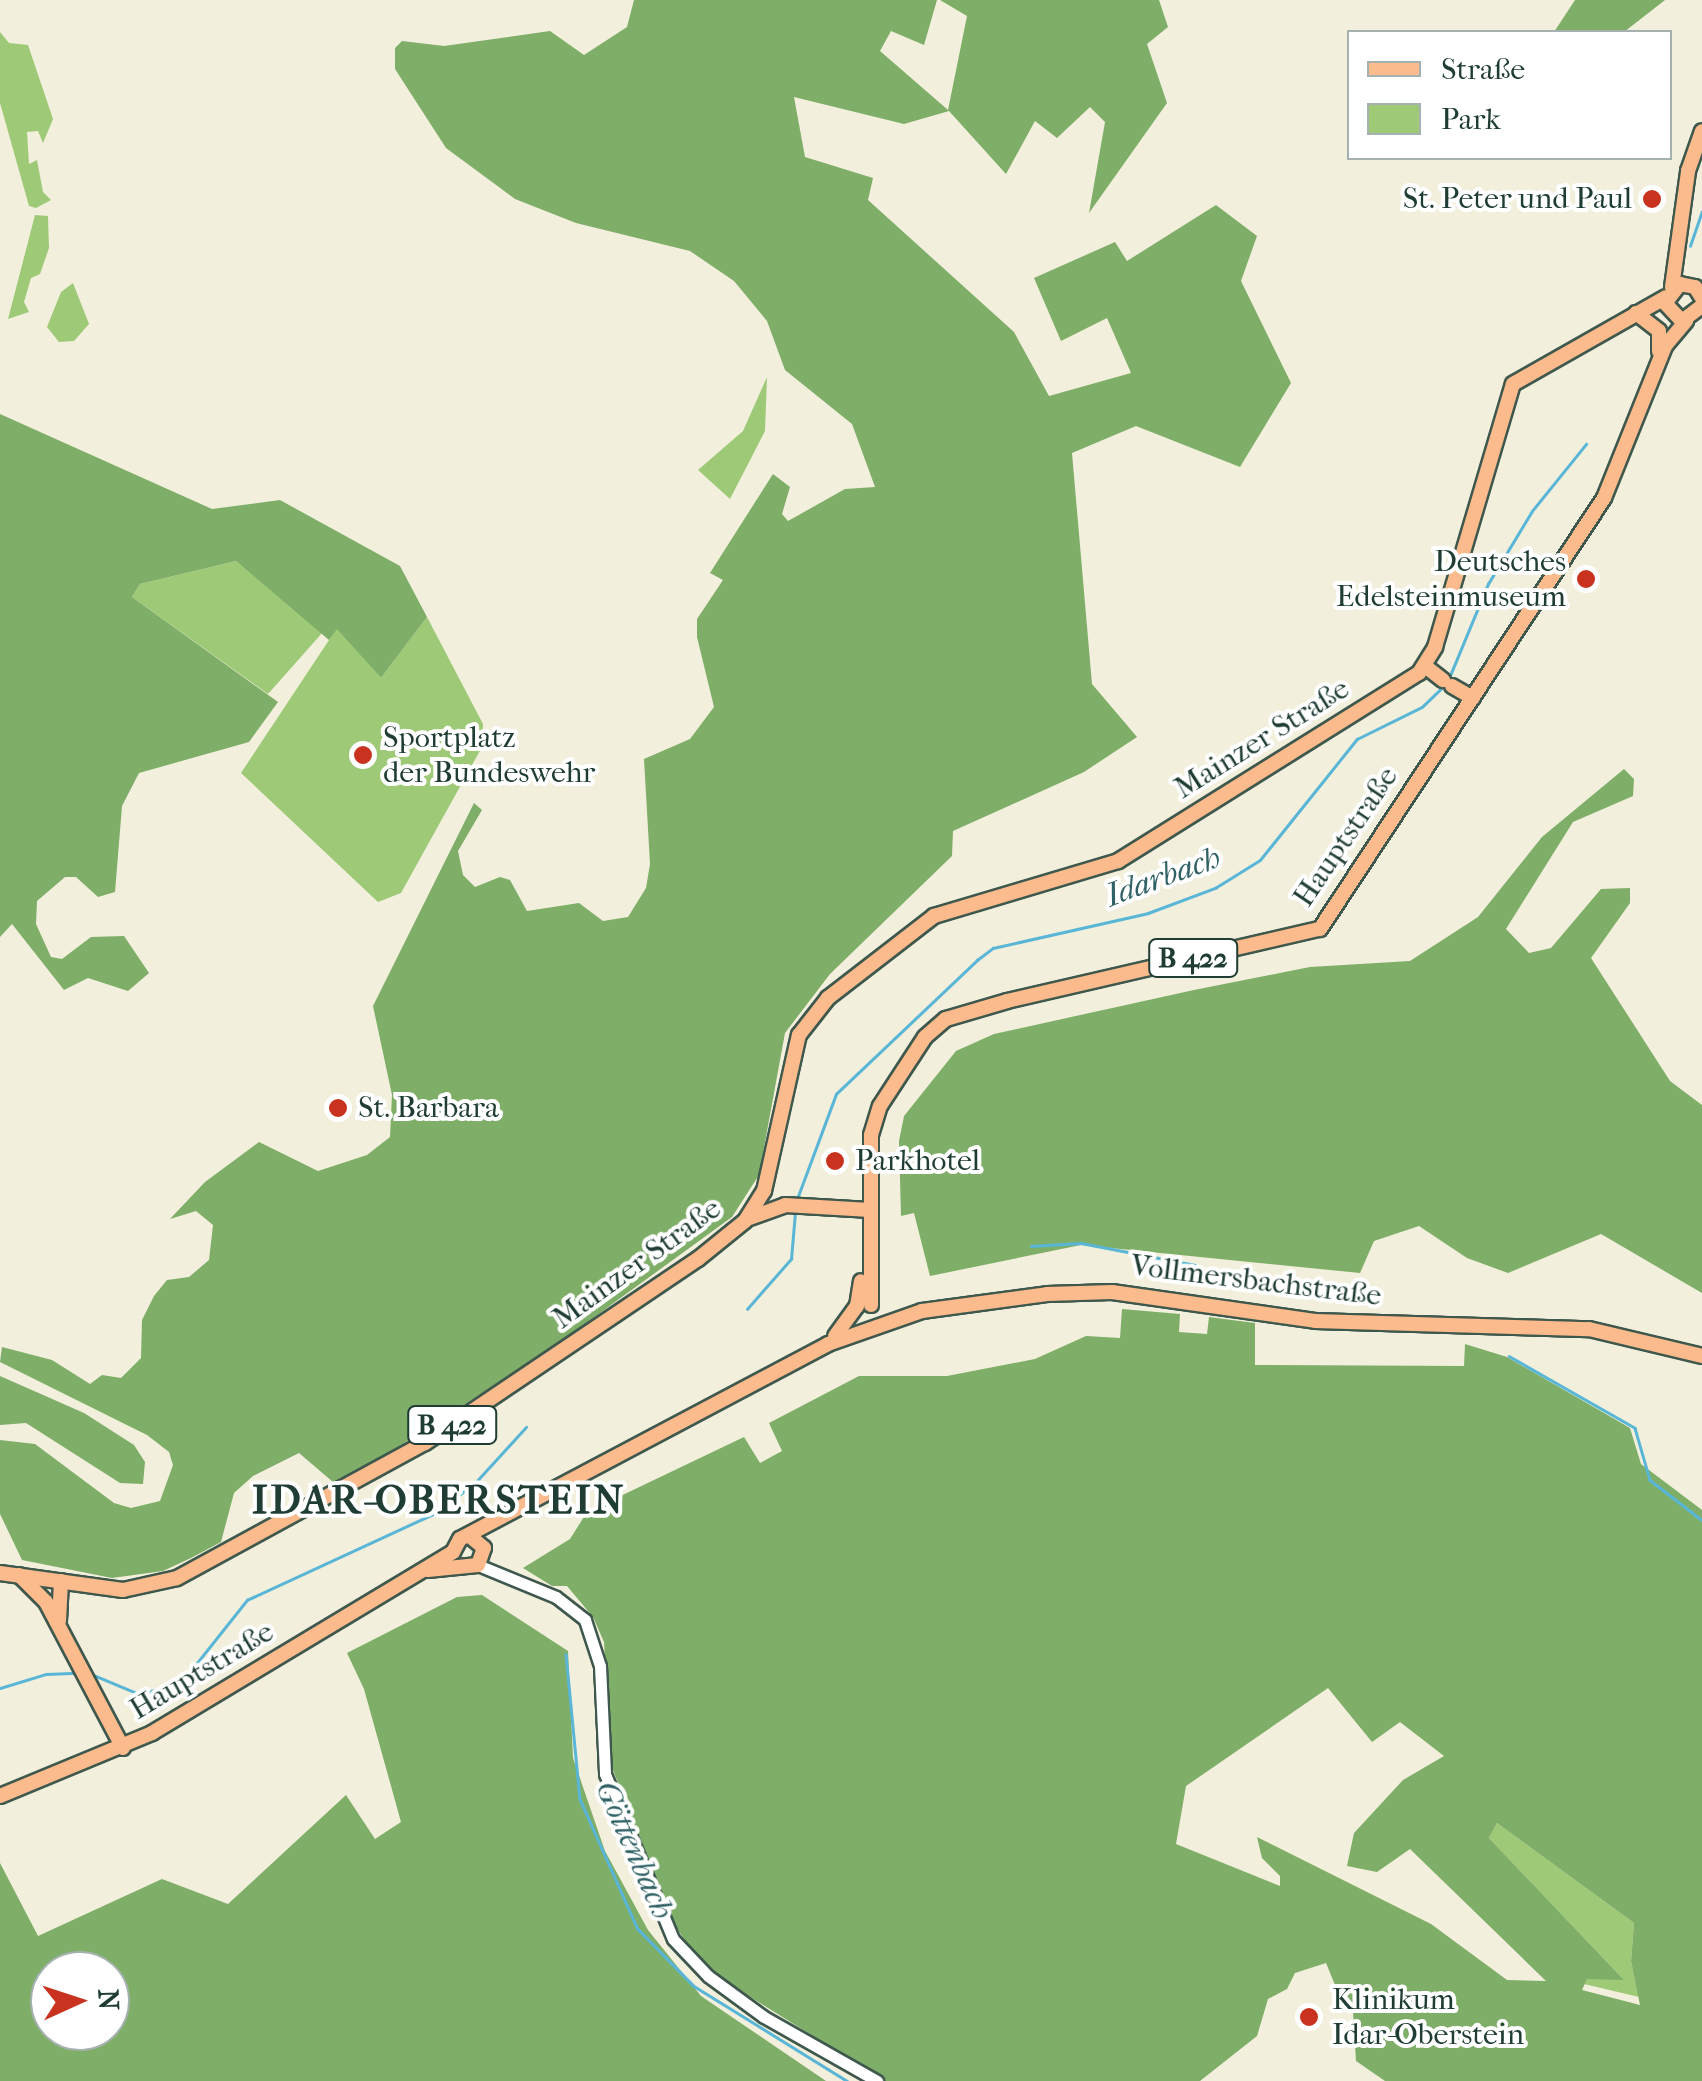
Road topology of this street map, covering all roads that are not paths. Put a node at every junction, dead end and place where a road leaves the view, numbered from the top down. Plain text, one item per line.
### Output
1 (1702, 131) edge
2 (1679, 248) junction
3 (1691, 285) junction
4 (1669, 292) junction
5 (1702, 298) edge
6 (1636, 314) junction
7 (1696, 316) edge
8 (1658, 362) junction
9 (1425, 666) junction
10 (1472, 698) junction
11 (772, 1173) junction
12 (773, 1207) junction
13 (870, 1210) junction
14 (745, 1221) junction
15 (866, 1315) junction
16 (1702, 1356) edge
17 (479, 1550) junction
18 (456, 1558) junction
19 (0, 1573) edge
20 (18, 1574) junction
21 (61, 1581) junction
22 (46, 1602) junction
23 (61, 1627) junction
24 (123, 1748) junction
25 (0, 1796) edge
26 (877, 2081) edge

1 - 2 main road
2 - 3 main road
2 - 4 main road
3 - 4 main road
3 - 5 main road
4 - 6 main road
4 - 7 main road, B 422
6 - 8 main road
6 - 9 main road
7 - 8 main road, Hauptstraße / B 422
8 - 10 main road, Hauptstraße / B 422
9 - 10 main road
9 - 11 main road, Mainzer Straße / B 422
10 - 13 main road, Hauptstraße / B 422
11 - 12 main road, B 422
11 - 14 main road, Mainzer Straße / B 422
12 - 13 main road, B 422
12 - 14 main road, B 422
13 - 15 main road, Hauptstraße / B 422
14 - 21 main road, Mainzer Straße / B 422
15 - 16 main road, Vollmersbachstraße
15 - 17 main road, Hauptstraße / B 422
17 - 18 main road
17 - 18 main road, B 422
17 - 26 street
18 - 24 main road, Hauptstraße / B 422
19 - 20 main road, Mainzer Straße / B 422
20 - 21 main road, Mainzer Straße / B 422
20 - 22 main road
21 - 22 main road
21 - 23 main road
22 - 23 main road
23 - 24 main road
24 - 25 main road, Hauptstraße / B 422

